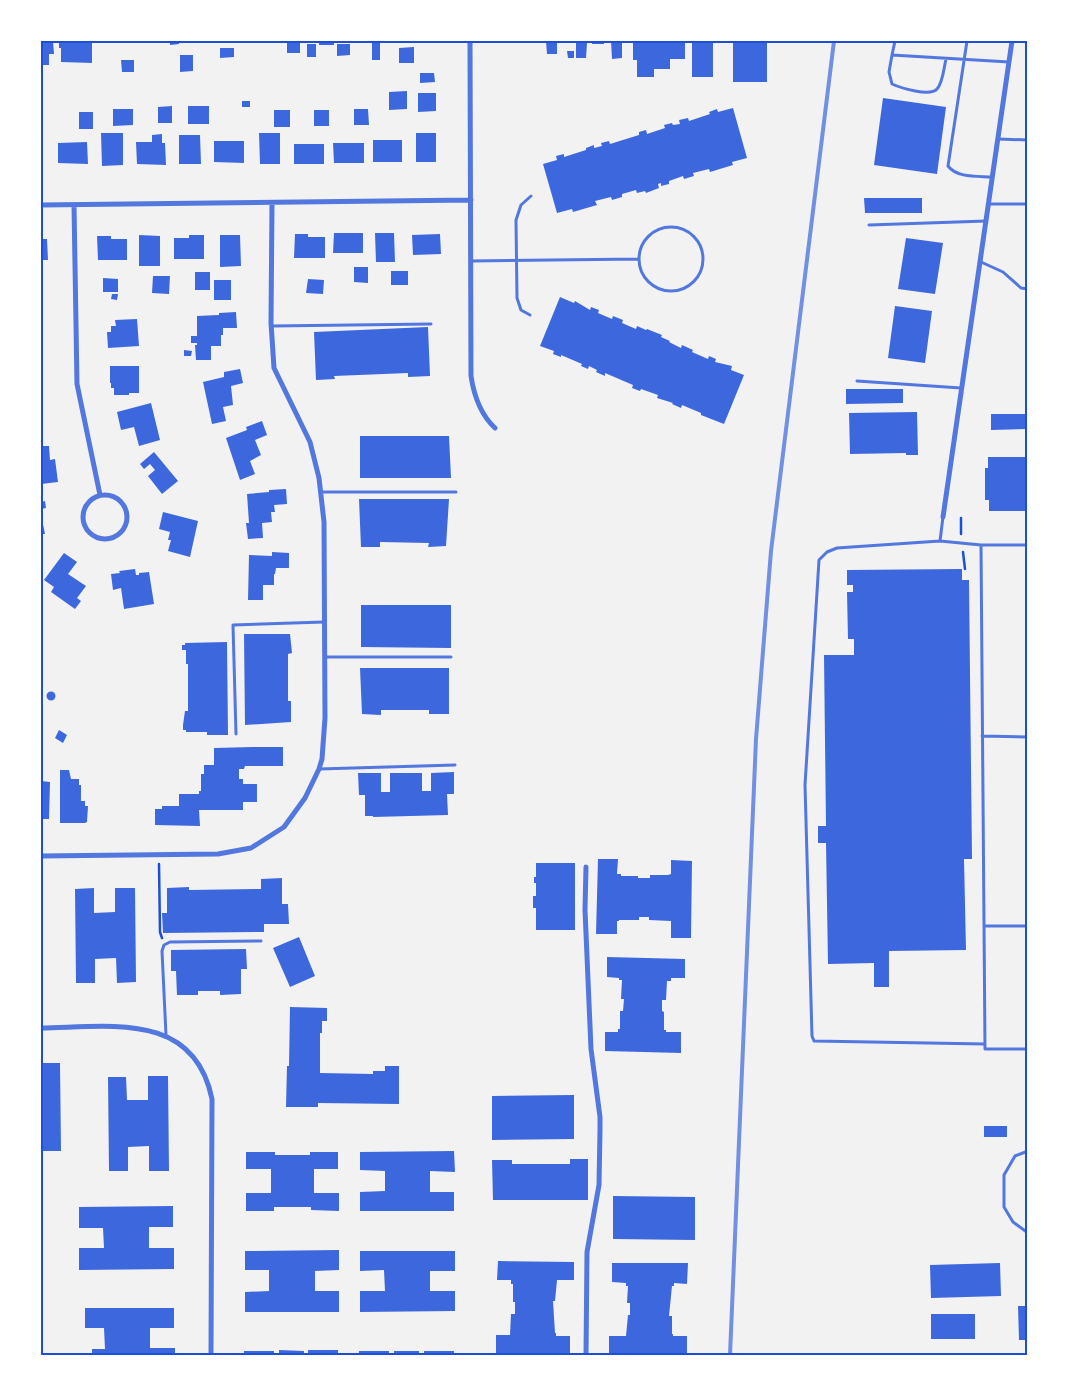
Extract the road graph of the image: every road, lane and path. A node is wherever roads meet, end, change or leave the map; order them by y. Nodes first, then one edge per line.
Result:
1 (470, 41) edge
2 (895, 41) edge
3 (968, 41) edge
4 (1012, 41) edge
5 (892, 55) junction
6 (946, 59) junction
7 (964, 59) junction
8 (1009, 62) junction
9 (998, 139) junction
10 (1028, 140) edge
11 (992, 177) junction
12 (531, 196) dead end
13 (471, 200) junction
14 (272, 203) junction
15 (988, 204) junction
16 (1028, 204) edge
17 (41, 205) edge
18 (74, 205) junction
19 (986, 221) junction
20 (869, 225) dead end
21 (638, 259) junction
22 (517, 260) junction
23 (471, 261) junction
24 (980, 262) junction
25 (1028, 289) edge
26 (530, 316) dead end
27 (431, 324) dead end
28 (271, 326) junction
29 (857, 381) dead end
30 (962, 388) junction
31 (495, 428) dead end
32 (321, 492) junction
33 (456, 492) dead end
34 (100, 495) junction
35 (943, 517) joint
36 (940, 541) junction
37 (981, 545) junction
38 (1028, 545) edge
39 (324, 622) junction
40 (325, 657) junction
41 (450, 657) dead end
42 (236, 734) dead end
43 (982, 736) junction
44 (1028, 737) edge
45 (455, 765) dead end
46 (319, 769) junction
47 (159, 855) junction
48 (41, 856) edge
49 (586, 867) dead end
50 (984, 926) junction
51 (1028, 926) edge
52 (262, 941) dead end
53 (164, 945) junction
54 (41, 1028) edge
55 (166, 1035) junction
56 (985, 1044) junction
57 (1028, 1049) edge
58 (1028, 1151) edge
59 (1028, 1232) edge
60 (211, 1355) edge
61 (586, 1355) edge

1 - 13 street
2 - 5 lane
3 - 7 lane
4 - 8 street
5 - 6 lane
5 - 6 lane
6 - 7 lane
7 - 8 lane
7 - 11 lane
8 - 9 street
9 - 10 lane
9 - 11 street
11 - 15 street
12 - 22 lane
13 - 14 street
13 - 23 street
14 - 18 street
14 - 28 street
15 - 16 lane
15 - 19 street
17 - 18 street
18 - 34 street
19 - 20 lane
19 - 24 street
21 - 21 lane
21 - 22 lane
22 - 23 lane
22 - 26 lane
23 - 31 street
24 - 25 lane
24 - 30 street
27 - 28 lane
28 - 32 street
29 - 30 lane
30 - 35 street
32 - 33 lane
32 - 39 street
34 - 34 street
35 - 36 lane
36 - 37 lane
36 - 56 lane
37 - 38 lane
37 - 43 lane
39 - 40 street
39 - 42 lane
40 - 41 lane
40 - 46 street
43 - 44 lane
43 - 50 lane
45 - 46 lane
46 - 47 street
47 - 48 street
47 - 53 path
49 - 61 street
50 - 51 lane
50 - 56 lane
52 - 53 lane
53 - 55 lane
54 - 55 street
55 - 60 street
56 - 57 lane
58 - 59 lane

